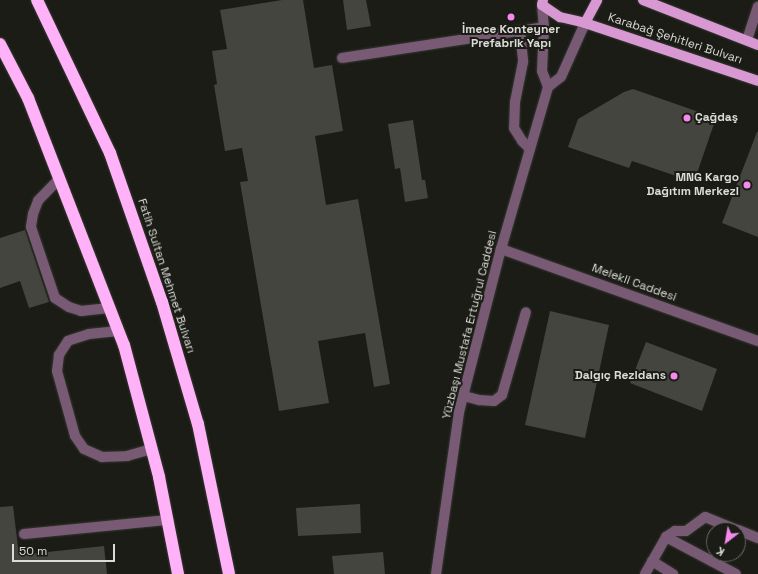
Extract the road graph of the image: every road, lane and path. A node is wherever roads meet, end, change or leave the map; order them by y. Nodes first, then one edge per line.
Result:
1 (597, 0) edge
2 (643, 0) edge
3 (38, 1) edge
4 (540, 2) edge
5 (758, 7) edge
6 (585, 23) junction
7 (544, 27) junction
8 (520, 31) junction
9 (747, 40) junction
10 (0, 44) edge
11 (758, 45) edge
12 (342, 58) dead end
13 (758, 80) edge
14 (548, 87) junction
15 (530, 149) junction
16 (59, 179) junction
17 (501, 249) junction
18 (109, 308) junction
19 (526, 312) dead end
20 (118, 331) junction
21 (758, 341) edge
22 (464, 396) junction
23 (152, 449) junction
24 (168, 520) junction
25 (718, 522) edge
26 (746, 533) edge
27 (24, 534) dead end
28 (666, 537) junction
29 (758, 538) edge
30 (652, 561) junction
31 (439, 573) edge
32 (178, 574) edge
33 (230, 574) edge
34 (645, 574) edge
35 (673, 574) edge
36 (736, 574) edge

1 - 6 main road, Karabağ Şehitleri Bulvarı
2 - 9 main road, Karabağ Şehitleri Bulvarı
3 - 33 highway, Fatih Sultan Mehmet Bulvarı
4 - 6 main road, Karabağ Şehitleri Bulvarı
4 - 7 street
5 - 9 street
6 - 13 main road, Karabağ Şehitleri Bulvarı
6 - 14 street
7 - 8 street
7 - 14 street
8 - 12 street
8 - 15 street
9 - 11 main road, Karabağ Şehitleri Bulvarı
10 - 16 highway
14 - 15 street, Yüzbaşı Mustafa Ertuğrul Caddesi
15 - 17 street, Yüzbaşı Mustafa Ertuğrul Caddesi
16 - 18 highway
16 - 18 street
17 - 21 street, Melekli Caddesi
17 - 22 street, Yüzbaşı Mustafa Ertuğrul Caddesi
18 - 20 highway
19 - 22 street
20 - 23 highway
20 - 23 street
22 - 31 street, Yüzbaşı Mustafa Ertuğrul Caddesi
23 - 24 highway
24 - 27 street
24 - 32 highway
25 - 28 street
26 - 29 street
28 - 30 street
28 - 36 street
30 - 34 street
30 - 35 street

